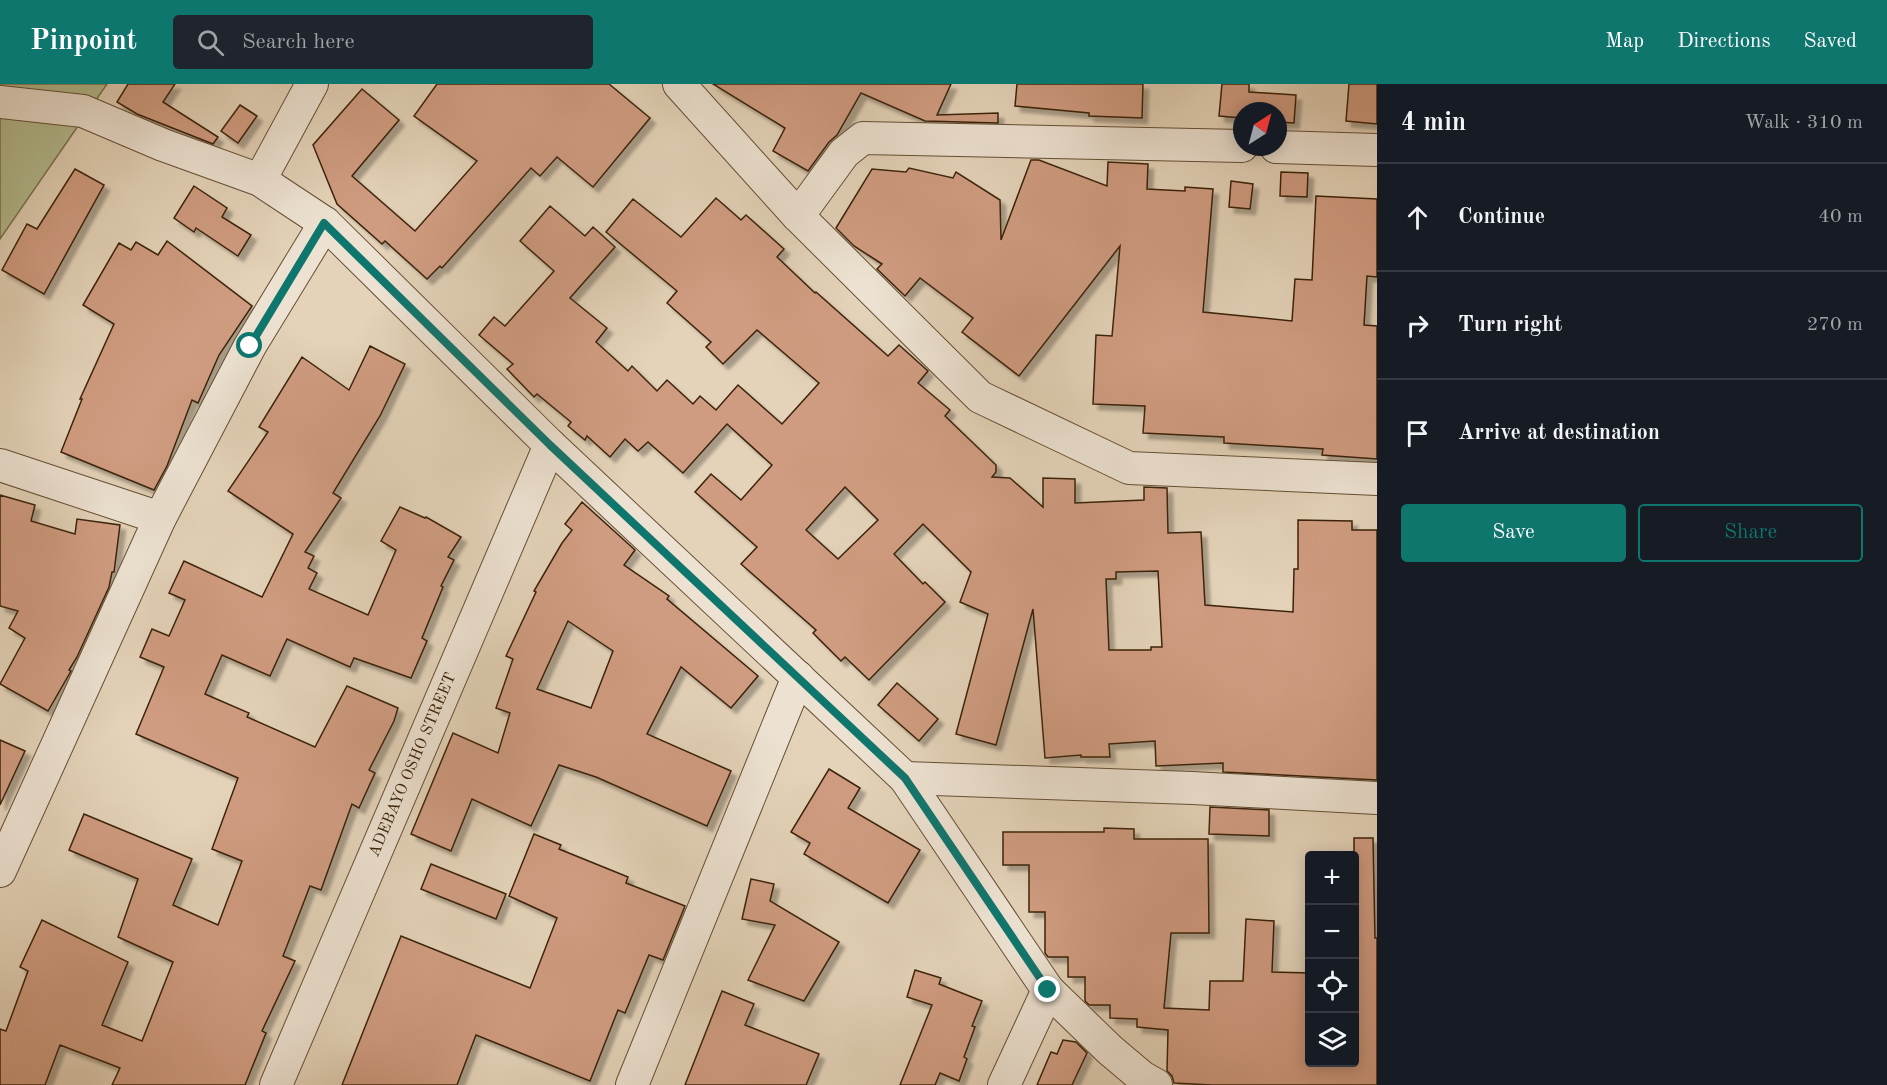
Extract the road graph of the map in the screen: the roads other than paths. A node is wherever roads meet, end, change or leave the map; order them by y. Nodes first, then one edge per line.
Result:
1 (312, 84) edge
2 (679, 84) edge
3 (0, 102) edge
4 (1233, 146) edge
5 (1287, 147) edge
6 (1377, 150) edge
7 (260, 180) junction
8 (798, 216) junction
9 (324, 223) junction
10 (550, 445) junction
11 (0, 465) edge
12 (1377, 479) edge
13 (160, 518) junction
14 (798, 677) junction
15 (905, 778) junction
16 (1377, 798) edge
17 (0, 871) edge
18 (1048, 990) junction
19 (276, 1085) edge
20 (632, 1085) edge
21 (1004, 1085) edge
22 (1156, 1085) edge

1 - 7 street
2 - 8 street
3 - 7 street
4 - 8 street
5 - 6 street
7 - 9 street
8 - 12 street
9 - 10 street
9 - 13 street
10 - 14 street
10 - 19 street, ADEBAYO OSHO STREET
11 - 13 street
13 - 17 street
14 - 15 street
14 - 20 street
15 - 16 street
15 - 18 street
18 - 21 street
18 - 22 street

